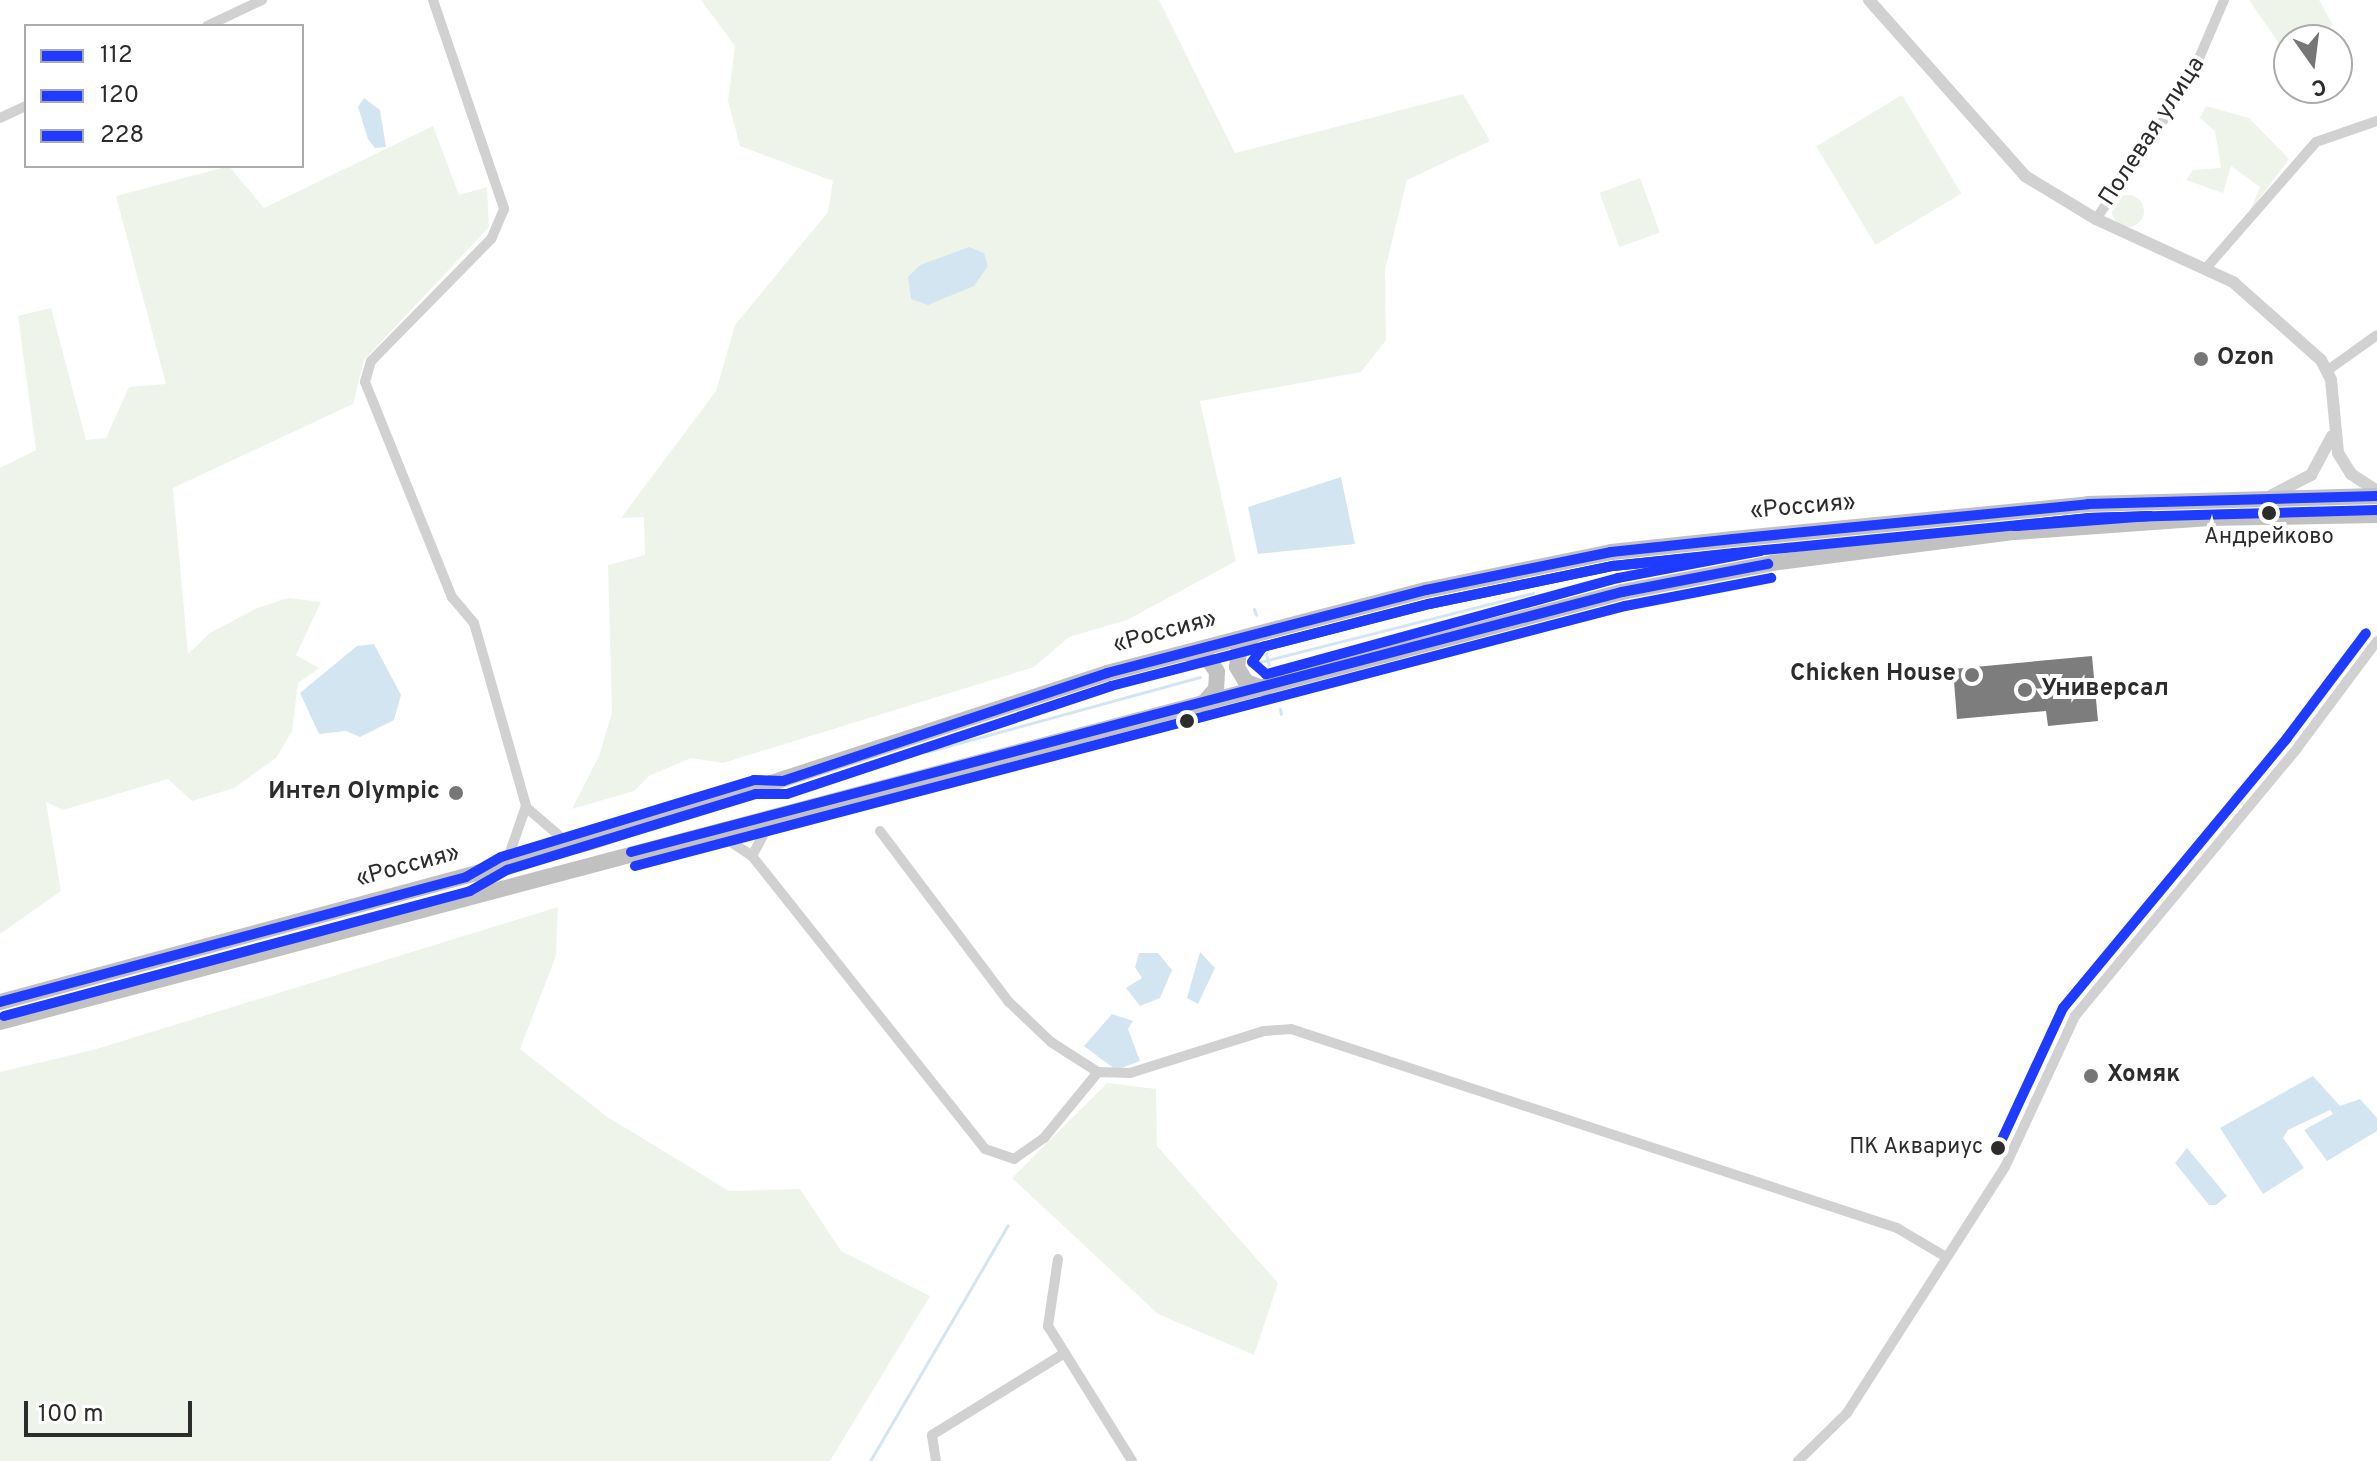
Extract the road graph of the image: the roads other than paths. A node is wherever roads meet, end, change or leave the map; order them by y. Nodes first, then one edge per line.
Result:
1 (262, 0) edge
2 (433, 0) edge
3 (1869, 0) edge
4 (2224, 0) edge
5 (211, 24) edge
6 (24, 107) edge
7 (0, 118) edge
8 (2377, 121) edge
9 (2096, 219) junction
10 (2207, 267) junction
11 (2377, 335) edge
12 (2328, 370) junction
13 (2333, 433) junction
14 (2377, 494) edge
15 (2264, 495) junction
16 (2377, 515) edge
17 (2377, 523) edge
18 (1985, 535) junction
19 (1258, 634) junction
20 (2377, 641) edge
21 (1182, 653) junction
22 (1265, 689) junction
23 (1202, 705) junction
24 (783, 781) junction
25 (526, 806) junction
26 (783, 811) junction
27 (708, 831) junction
28 (880, 831) dead end
29 (563, 839) junction
30 (509, 855) junction
31 (752, 856) junction
32 (466, 877) junction
33 (0, 1002) edge
34 (0, 1022) edge
35 (1098, 1072) junction
36 (1946, 1257) junction
37 (1058, 1259) dead end
38 (1065, 1353) junction
39 (934, 1457) edge
40 (1132, 1461) edge
41 (1798, 1461) edge

1 - 5 street
2 - 25 street
3 - 9 street
4 - 9 street, Полевая улица
6 - 7 street
8 - 10 street
9 - 10 street
10 - 12 street
11 - 12 street
12 - 13 street
13 - 14 street
13 - 15 street
14 - 15 highway, «Россия»
15 - 19 highway, «Россия»
16 - 18 highway, «Россия»
17 - 18 highway
18 - 22 highway, «Россия»
19 - 21 highway, «Россия»
19 - 22 highway
20 - 36 street
21 - 23 highway
21 - 24 highway, «Россия»
22 - 23 highway, «Россия»
23 - 26 highway, «Россия»
24 - 29 highway
24 - 32 highway, «Россия»
25 - 29 street
25 - 30 street
26 - 27 highway, «Россия»
26 - 31 street
27 - 31 street
27 - 34 highway, «Россия»
28 - 35 street
29 - 30 highway
30 - 32 highway
31 - 35 street
32 - 33 highway, «Россия»
35 - 36 street
36 - 41 street
37 - 38 street
38 - 39 street
38 - 40 street

